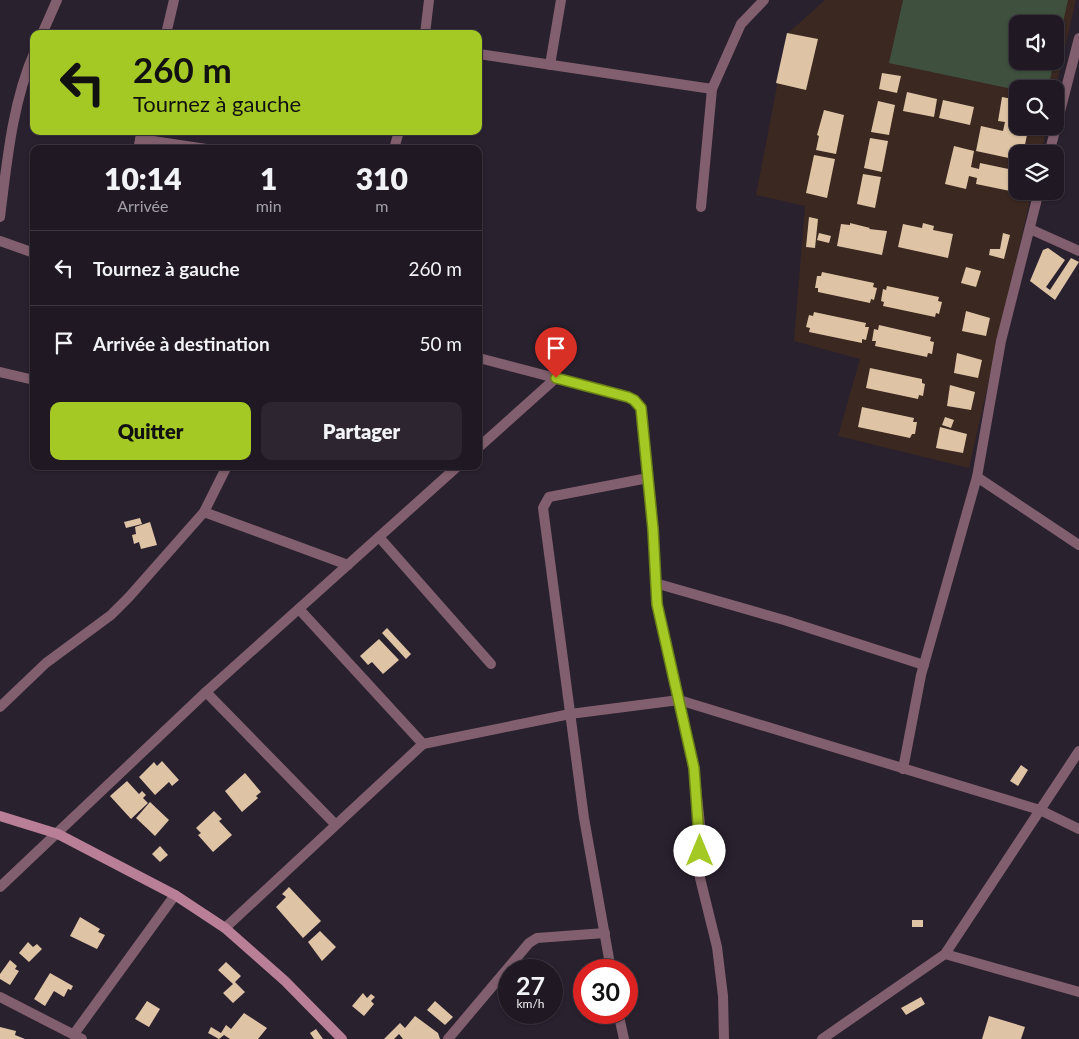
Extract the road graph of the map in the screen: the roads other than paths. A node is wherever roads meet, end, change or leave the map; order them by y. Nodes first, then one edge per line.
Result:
1 (57, 0) edge
2 (174, 0) edge
3 (429, 0) edge
4 (561, 0) edge
5 (764, 0) edge
6 (44, 30) edge
7 (167, 30) edge
8 (425, 30) edge
9 (1079, 38) edge
10 (482, 54) edge
11 (30, 65) edge
12 (550, 65) junction
13 (712, 90) junction
14 (140, 140) edge
15 (177, 145) edge
16 (1051, 145) edge
17 (1037, 200) edge
18 (701, 206) dead end
19 (0, 217) edge
20 (1030, 229) junction
21 (0, 241) edge
22 (1079, 251) edge
23 (30, 252) edge
24 (482, 359) edge
25 (0, 372) edge
26 (556, 378) junction
27 (30, 379) edge
28 (482, 444) edge
29 (225, 470) edge
30 (454, 470) edge
31 (977, 477) junction
32 (648, 478) junction
33 (204, 512) junction
34 (379, 537) junction
35 (1079, 545) edge
36 (348, 565) junction
37 (655, 582) junction
38 (299, 609) junction
39 (491, 664) dead end
40 (924, 665) junction
41 (206, 692) junction
42 (679, 700) junction
43 (0, 707) edge
44 (570, 714) junction
45 (424, 744) junction
46 (1079, 751) edge
47 (903, 769) junction
48 (1040, 810) junction
49 (0, 816) edge
50 (335, 824) junction
51 (1079, 830) edge
52 (58, 834) junction
53 (0, 887) edge
54 (175, 895) junction
55 (225, 928) junction
56 (605, 933) junction
57 (945, 954) junction
58 (609, 959) edge
59 (1079, 992) edge
60 (0, 997) edge
61 (621, 1024) edge
62 (78, 1037) edge
63 (825, 1038) edge
64 (342, 1039) edge
65 (448, 1039) edge
66 (624, 1039) edge
67 (724, 1039) edge

1 - 6 street
2 - 7 street
3 - 8 street
4 - 12 street
5 - 13 street
9 - 16 street
10 - 12 street
11 - 19 street
12 - 13 street
13 - 18 street
14 - 15 street
17 - 20 street
20 - 22 street
20 - 31 street
21 - 23 street
24 - 26 street
25 - 27 street
26 - 28 street
26 - 32 street
29 - 33 street
30 - 34 street
31 - 35 street
31 - 40 street
32 - 37 street
32 - 44 street
33 - 36 street
33 - 43 street
34 - 36 street
34 - 39 street
36 - 38 street
37 - 40 street
37 - 42 street
38 - 41 street
38 - 45 street
40 - 47 street
41 - 50 street
41 - 52 street
42 - 44 street
42 - 47 street
42 - 67 street
44 - 45 street
44 - 56 street
45 - 50 street
46 - 48 street
47 - 48 street
48 - 51 street
48 - 57 street
49 - 52 main road
50 - 55 street
52 - 53 street
52 - 54 main road
54 - 55 main road
54 - 62 street
55 - 64 main road
56 - 58 street
56 - 65 street
57 - 59 street
57 - 63 street
60 - 62 street
61 - 66 street

